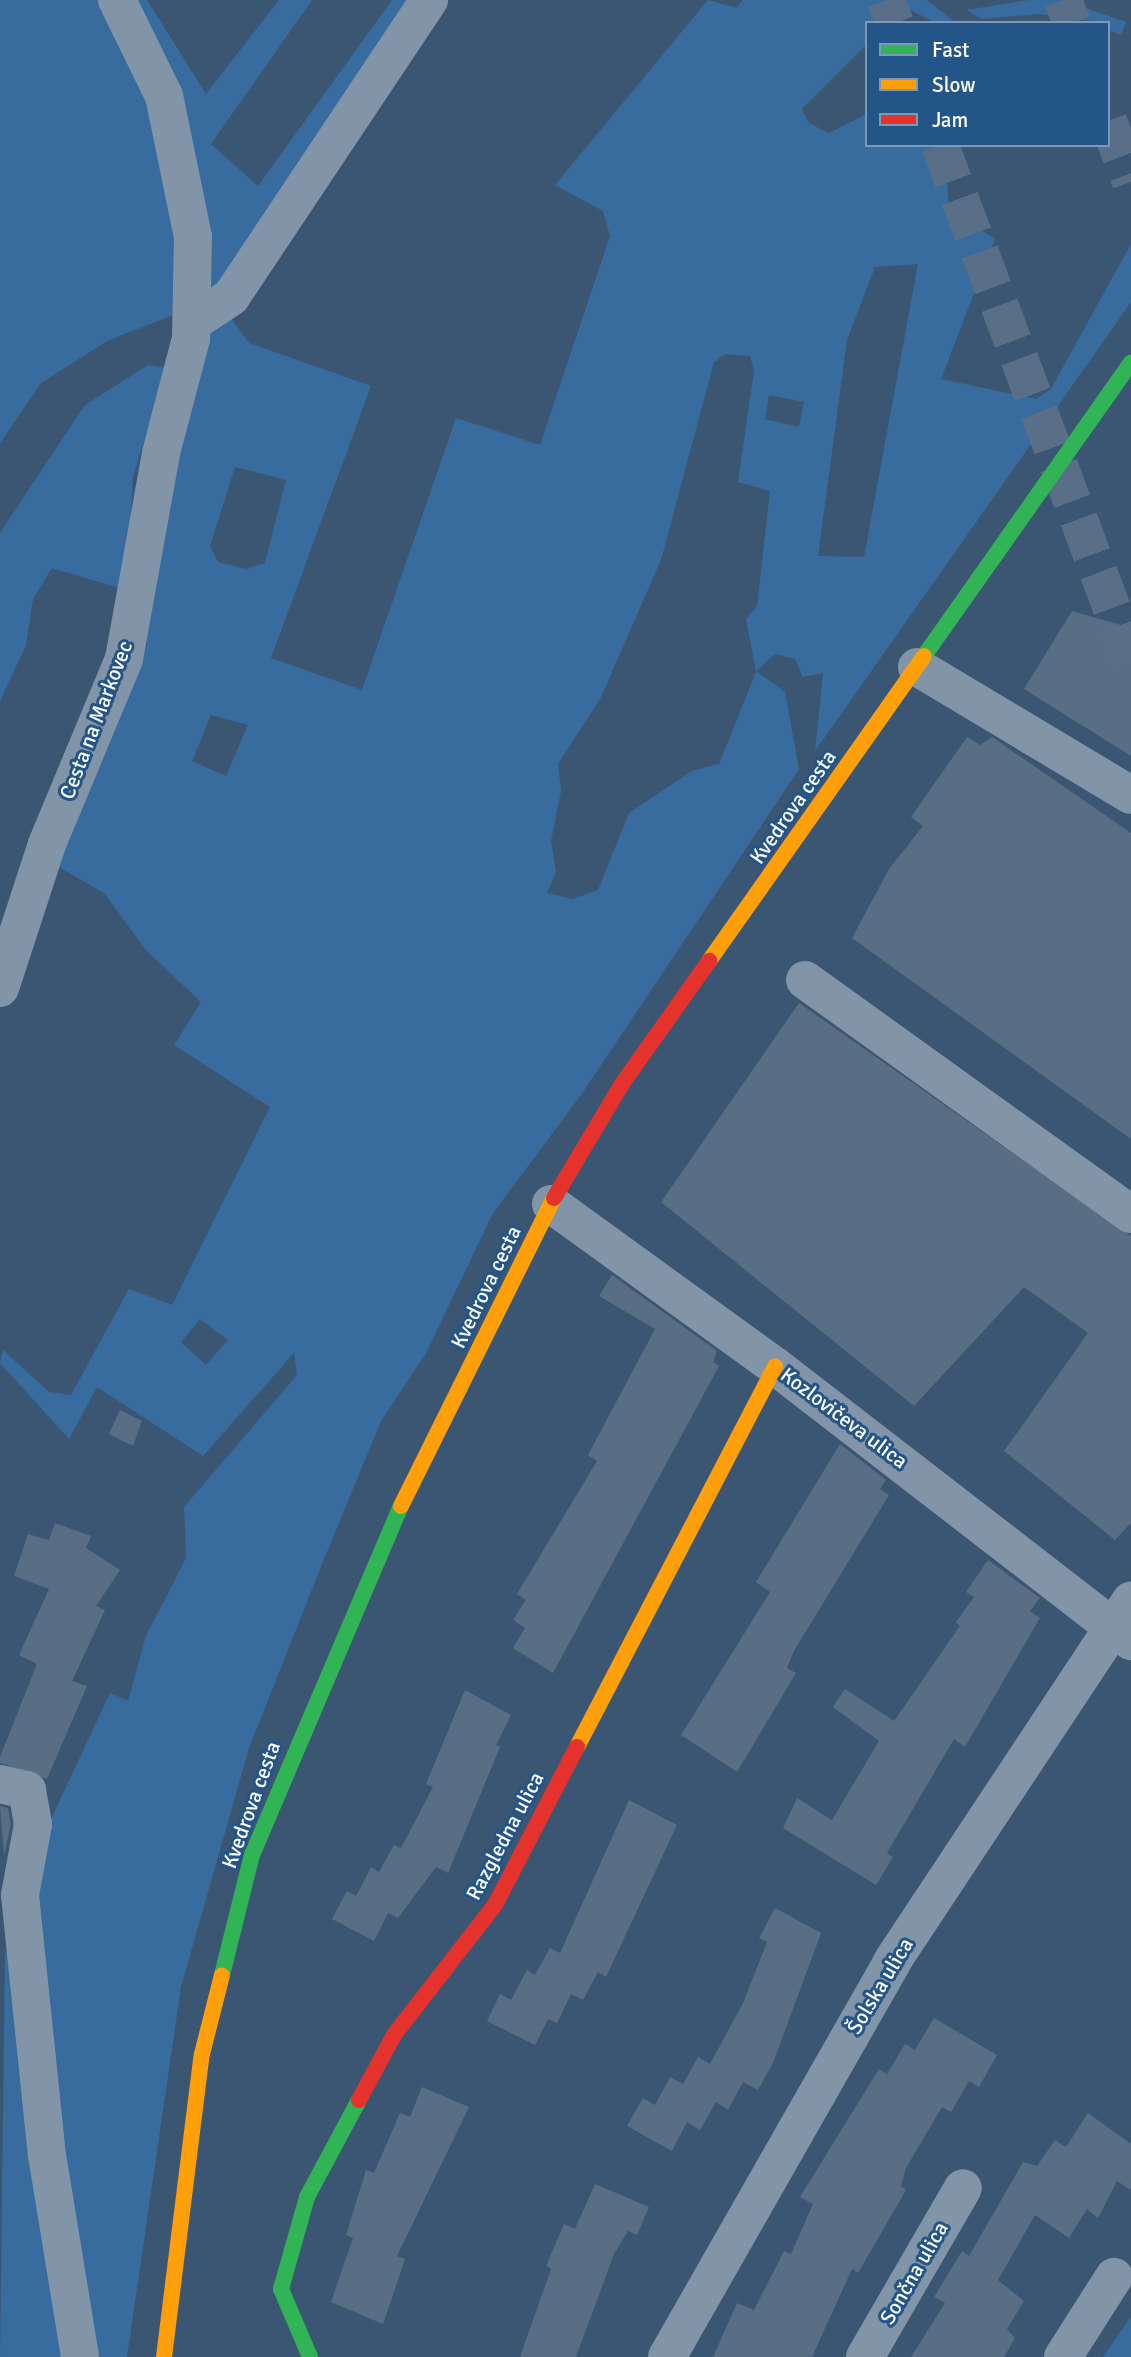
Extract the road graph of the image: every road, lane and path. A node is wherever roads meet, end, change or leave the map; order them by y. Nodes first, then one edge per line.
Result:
1 (117, 0) edge
2 (429, 0) edge
3 (192, 323) junction
4 (1131, 363) edge
5 (917, 667) junction
6 (1131, 795) edge
7 (805, 980) dead end
8 (0, 988) edge
9 (551, 1204) junction
10 (1131, 1214) edge
11 (775, 1366) junction
12 (1126, 1624) edge
13 (0, 1784) edge
14 (963, 2188) dead end
15 (1114, 2277) dead end
16 (80, 2357) edge
17 (164, 2357) edge
18 (310, 2357) edge
19 (667, 2357) edge
20 (865, 2357) edge
21 (1063, 2357) edge

1 - 3 street, Cesta na Markovec
2 - 3 street
3 - 8 street, Cesta na Markovec
4 - 5 street, Kvedrova cesta
5 - 6 street
5 - 9 street, Kvedrova cesta
7 - 10 street
9 - 11 street, Kozlovičeva ulica
9 - 17 street, Kvedrova cesta
11 - 12 street, Kozlovičeva ulica
11 - 18 street, Razgledna ulica
12 - 19 street, Šolska ulica
13 - 16 street
14 - 20 street, Sončna ulica
15 - 21 street

